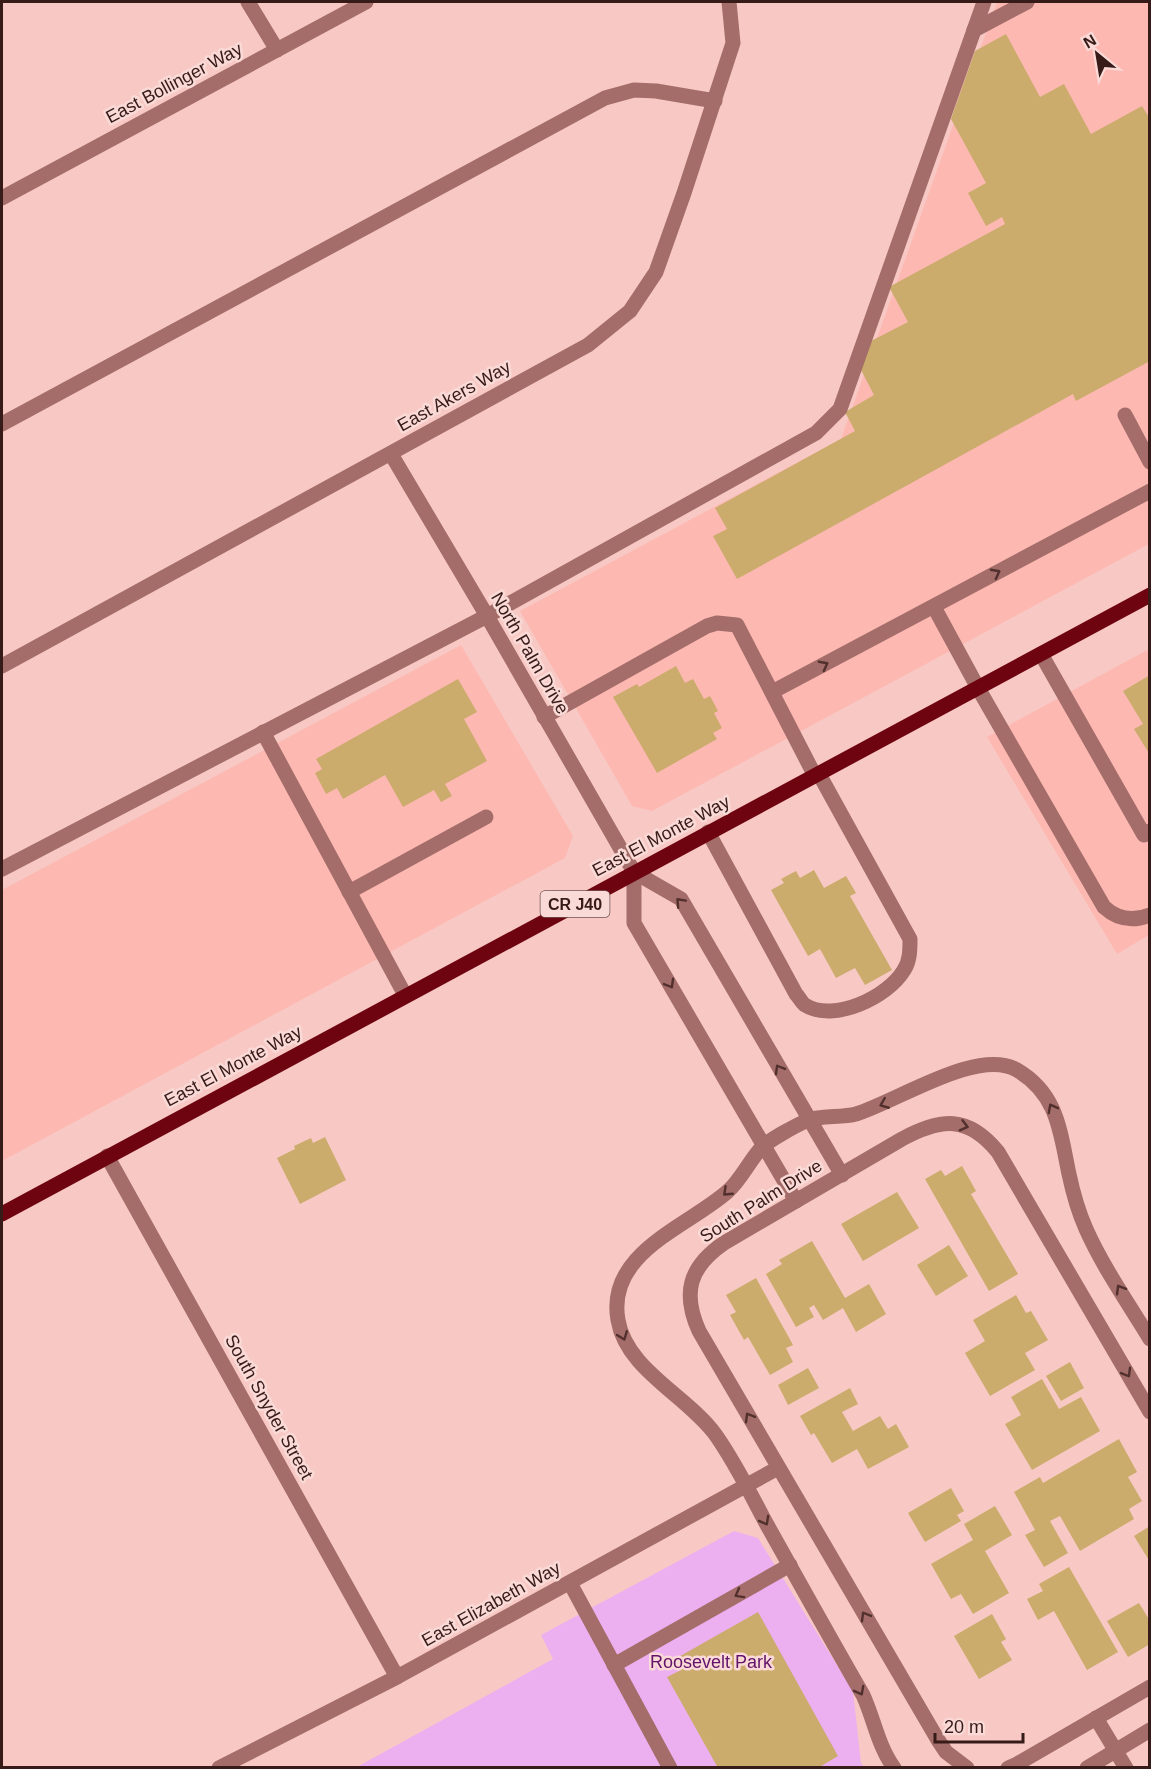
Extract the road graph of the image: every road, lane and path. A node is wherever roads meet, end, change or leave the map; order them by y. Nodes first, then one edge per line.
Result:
1 (248, 2) edge
2 (366, 2) edge
3 (729, 2) edge
4 (984, 2) edge
5 (1027, 2) edge
6 (974, 30) junction
7 (277, 50) junction
8 (714, 101) junction
9 (2, 198) edge
10 (1125, 415) dead end
11 (2, 424) edge
12 (391, 454) junction
13 (1149, 462) edge
14 (1149, 491) edge
15 (1149, 595) edge
16 (934, 607) junction
17 (487, 616) junction
18 (1041, 654) junction
19 (2, 666) edge
20 (978, 688) junction
21 (772, 692) junction
22 (544, 717) junction
23 (263, 732) junction
24 (817, 775) junction
25 (486, 817) dead end
26 (1149, 831) edge
27 (708, 832) junction
28 (2, 869) edge
29 (634, 872) junction
30 (349, 892) junction
31 (1149, 915) edge
32 (405, 995) junction
33 (808, 1119) junction
34 (763, 1146) junction
35 (107, 1156) junction
36 (842, 1175) junction
37 (796, 1202) junction
38 (2, 1214) edge
39 (1149, 1339) edge
40 (1149, 1412) edge
41 (778, 1468) junction
42 (745, 1486) junction
43 (790, 1565) junction
44 (570, 1583) junction
45 (614, 1665) junction
46 (397, 1677) junction
47 (1147, 1693) edge
48 (1096, 1718) junction
49 (1149, 1730) edge
50 (1116, 1751) junction
51 (219, 1767) edge
52 (670, 1767) edge
53 (894, 1767) edge
54 (967, 1767) edge
55 (1008, 1767) edge
56 (1087, 1767) edge
57 (1126, 1767) edge

1 - 7 street
2 - 7 street, East Bollinger Way
3 - 8 street, East Akers Way
4 - 6 street
5 - 6 street
6 - 17 street
7 - 9 street, East Bollinger Way
8 - 11 street
8 - 12 street, East Akers Way
10 - 13 street
12 - 17 street, North Palm Drive
12 - 19 street, East Akers Way
16 -> 14 street
15 - 18 main road, East El Monte Way / CR J40
16 - 20 street
21 -> 16 street
17 - 22 street, North Palm Drive
17 - 23 street
18 - 20 main road, East El Monte Way / CR J40
18 - 26 street
20 - 24 main road, East El Monte Way / CR J40
20 - 31 street
21 - 22 street
21 - 24 street
22 - 29 street, North Palm Drive
23 - 28 street
23 - 30 street
24 - 27 main road, East El Monte Way / CR J40
24 - 27 street
25 - 30 street
27 - 29 main road, East El Monte Way / CR J40
29 - 32 main road, East El Monte Way / CR J40
33 -> 29 street
29 -> 34 street
30 - 32 street
32 - 35 main road, East El Monte Way / CR J40
33 - 34 street, South Palm Drive
33 - 36 street
39 -> 33 street, South Palm Drive
34 - 37 street
34 -> 42 street, South Palm Drive
35 - 38 main road, East El Monte Way / CR J40
35 - 46 street, South Snyder Street
36 - 37 street, South Palm Drive
36 -> 40 street, South Palm Drive
41 -> 37 street, South Palm Drive
41 - 42 street, East Elizabeth Way
54 -> 41 street, South Palm Drive
42 -> 43 street, South Palm Drive
42 - 44 street, East Elizabeth Way
43 -> 45 street
43 -> 53 street, South Palm Drive
44 - 45 street
44 - 46 street, East Elizabeth Way
45 - 52 street
46 - 51 street, East Elizabeth Way
47 - 48 street
48 - 50 street
48 - 55 street
49 - 50 street
50 - 56 street
50 - 57 street

